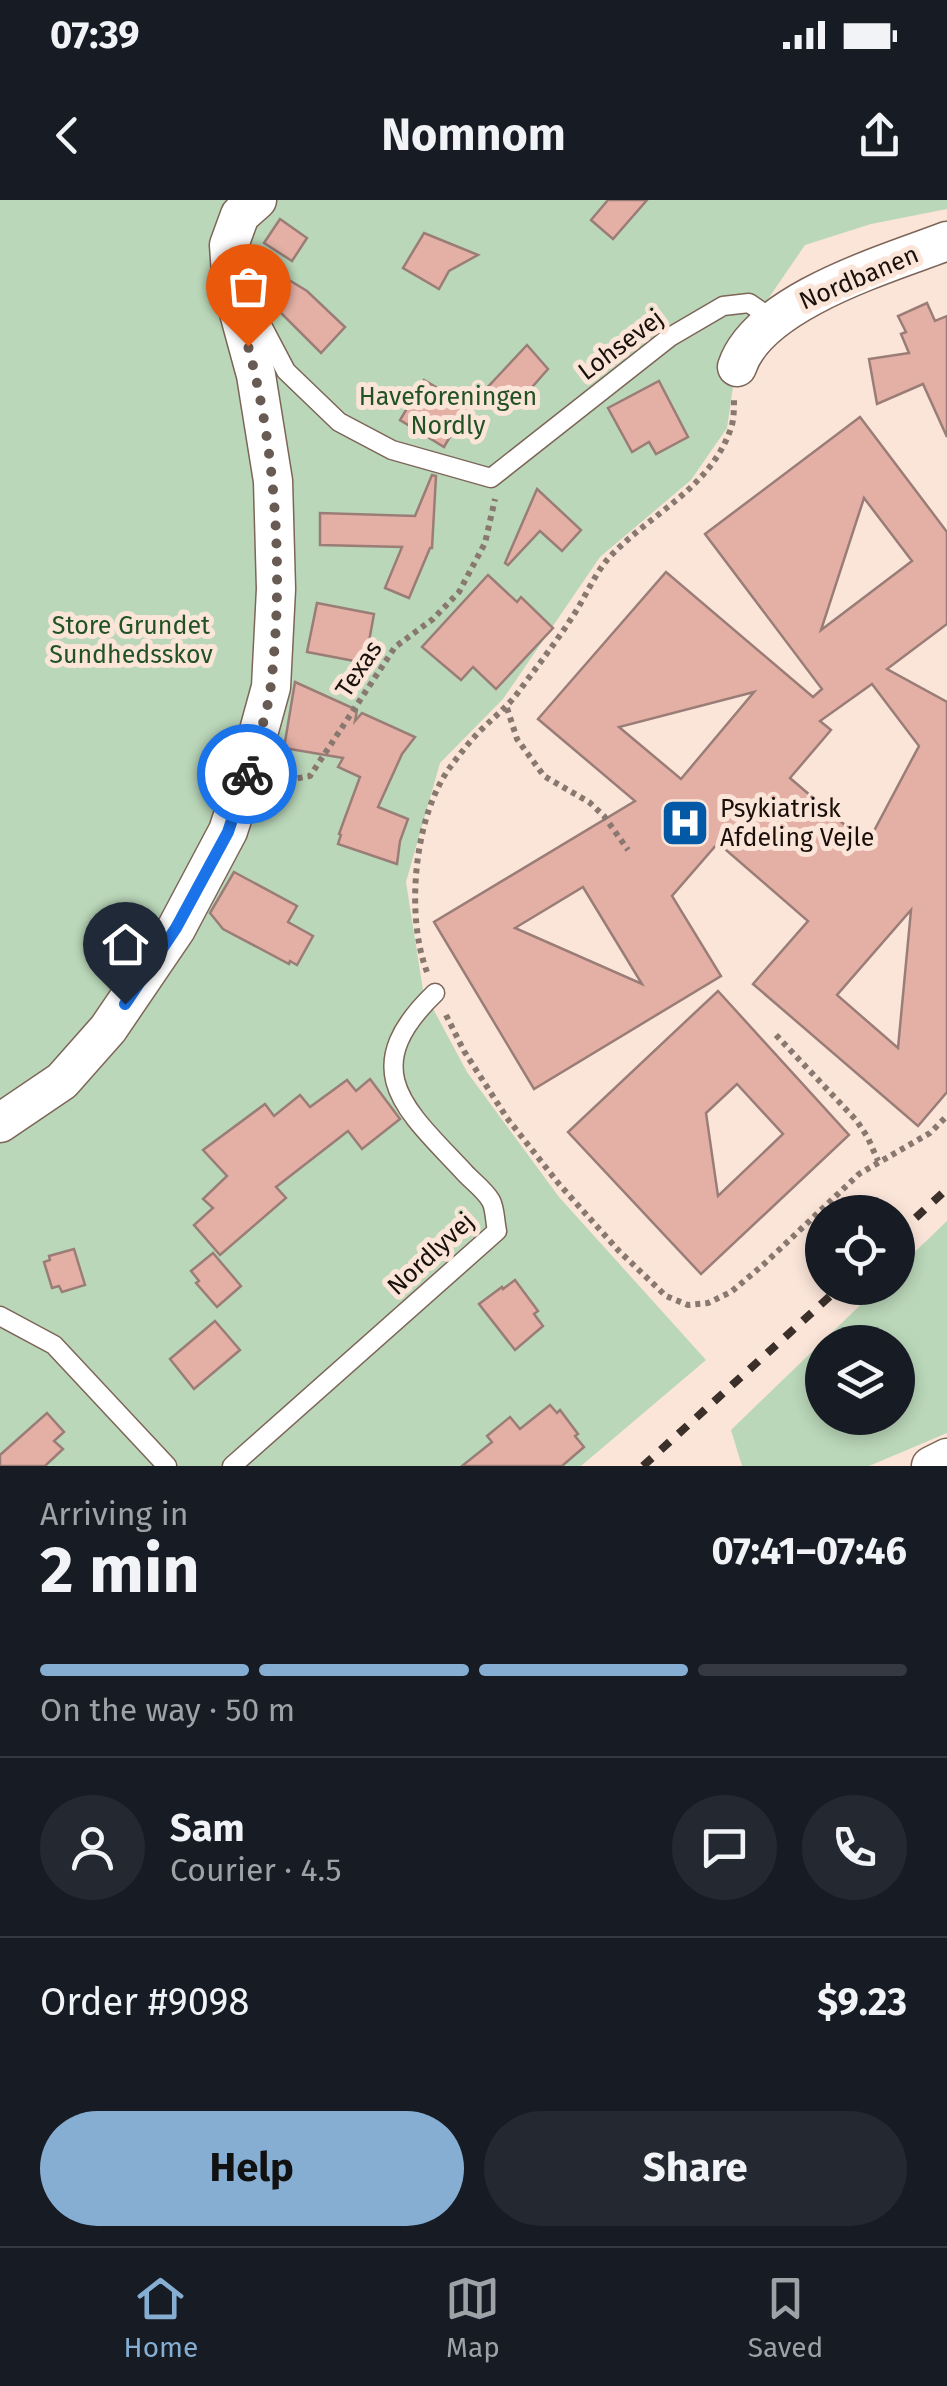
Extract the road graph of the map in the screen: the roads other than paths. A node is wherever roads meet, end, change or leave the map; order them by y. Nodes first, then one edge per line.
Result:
1 (258, 200) edge
2 (947, 241) edge
3 (232, 287) junction
4 (774, 320) junction
5 (737, 367) road end
6 (435, 993) road end
7 (0, 1123) edge
8 (0, 1316) edge
9 (947, 1458) edge
10 (167, 1466) edge
11 (232, 1466) edge
12 (931, 1466) edge

1 - 3 street
2 - 4 street, Nordbanen
3 - 4 lane, Lohsevej
3 - 7 street
4 - 5 street, Nordbanen
6 - 11 lane, Nordlyvej
8 - 10 lane
9 - 12 street

